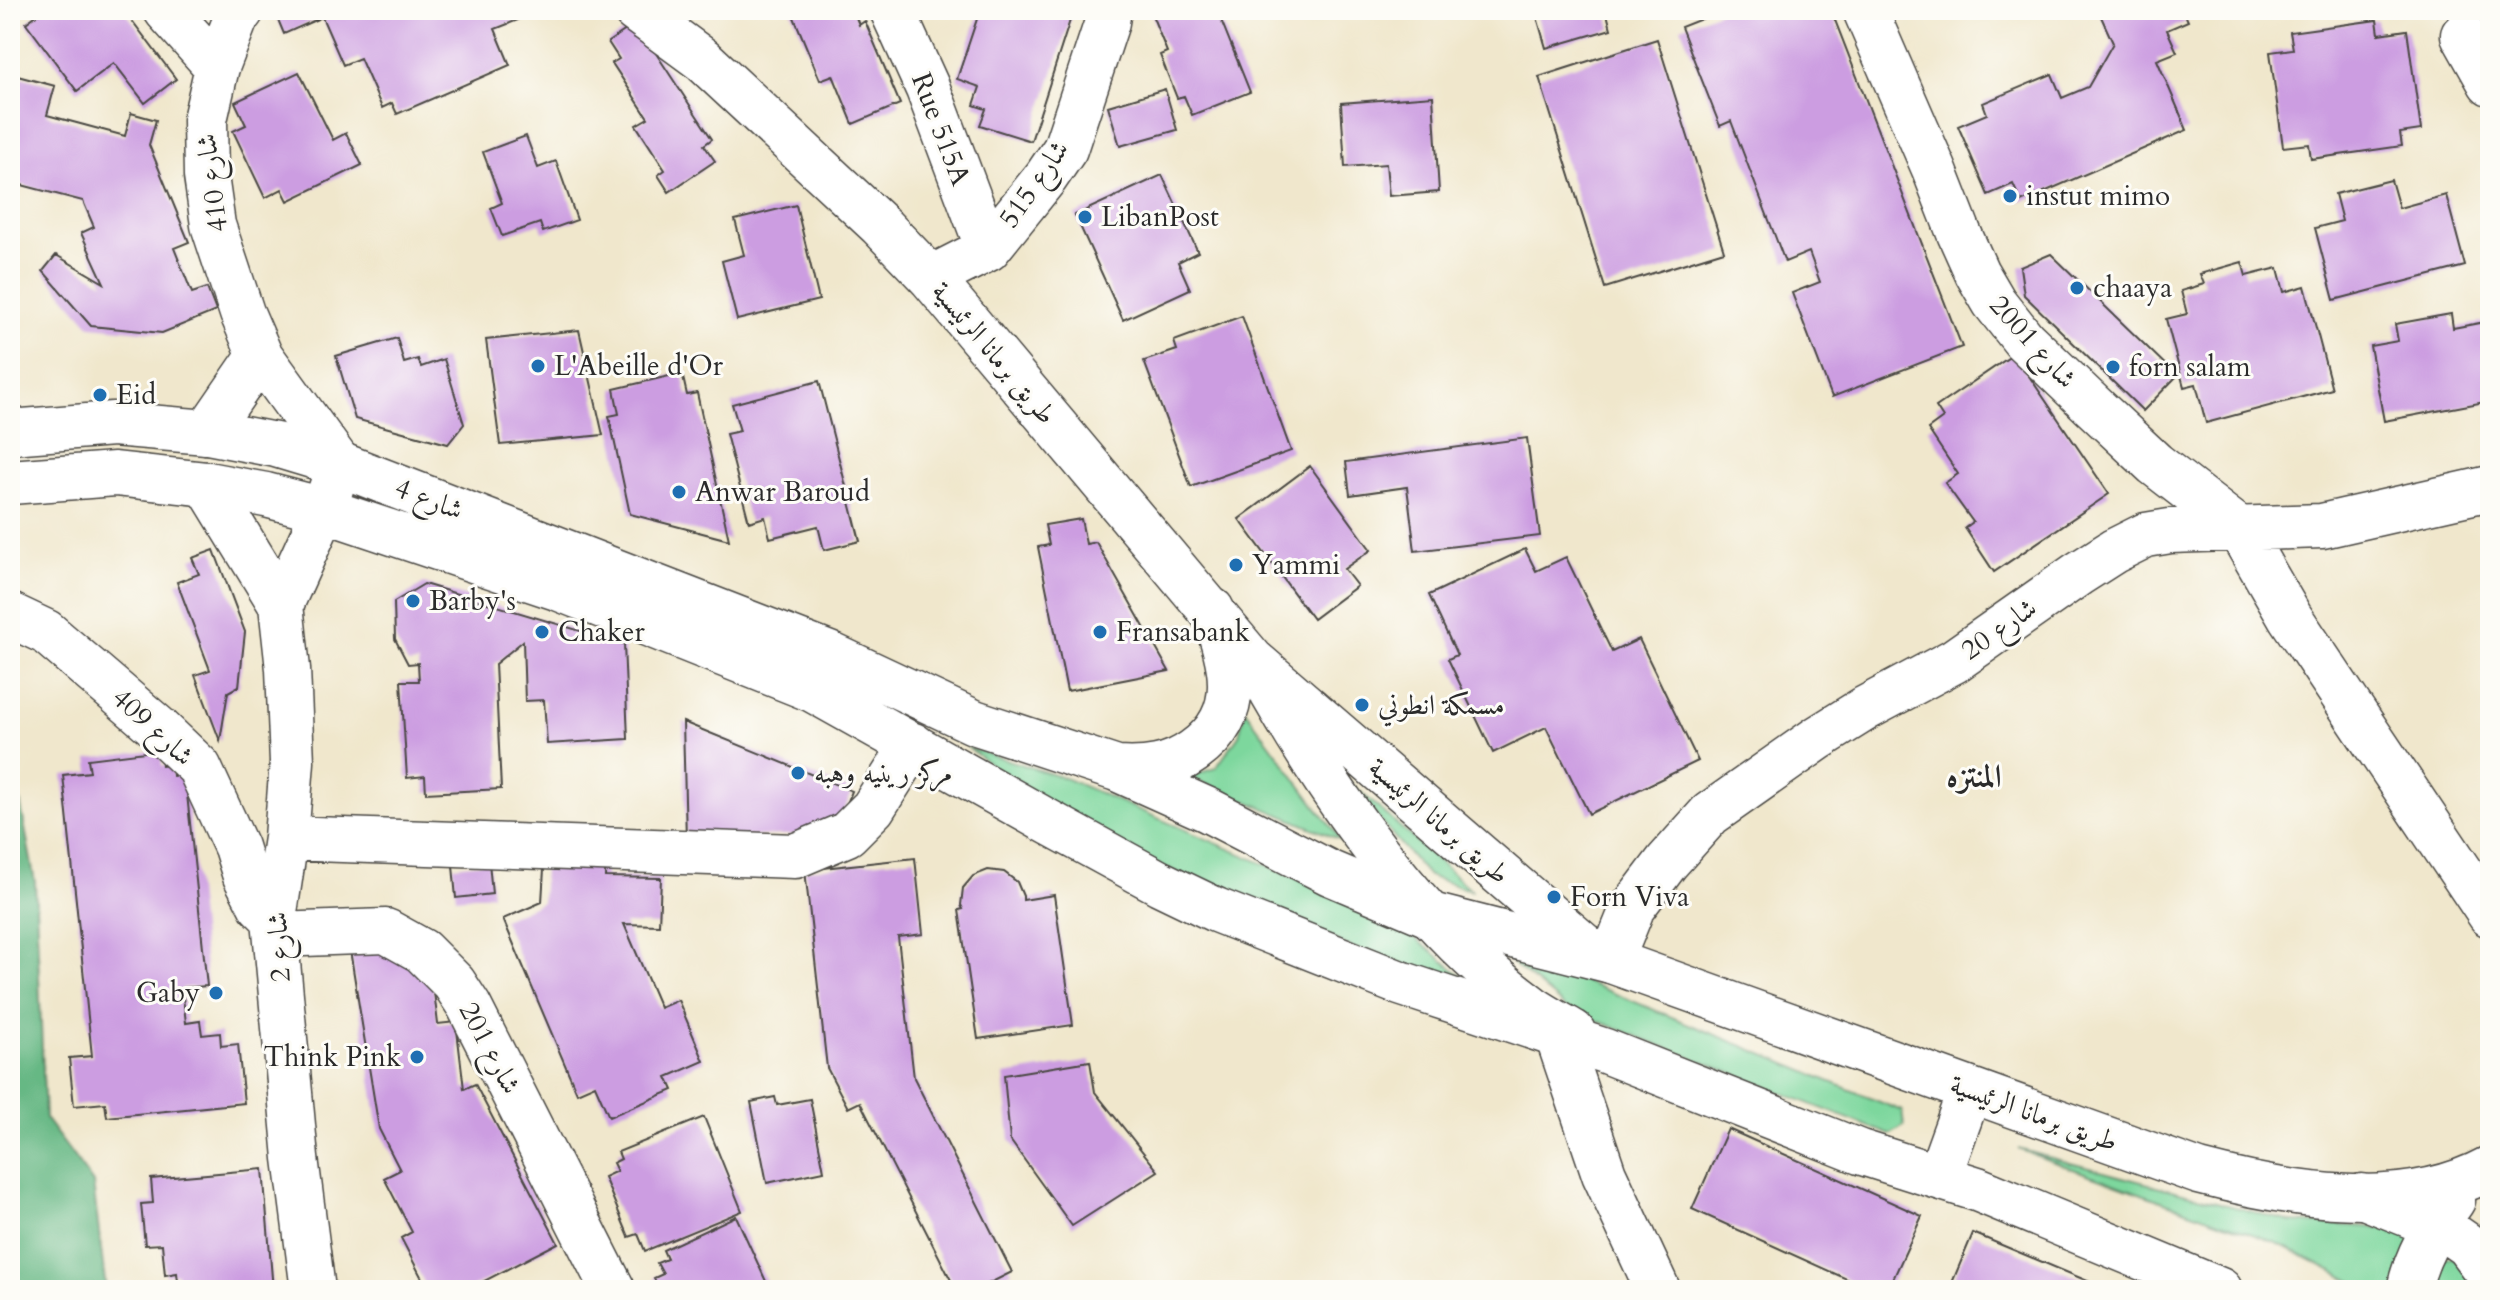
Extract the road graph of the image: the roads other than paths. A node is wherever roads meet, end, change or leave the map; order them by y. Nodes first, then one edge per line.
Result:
1 (166, 10) edge
2 (242, 10) edge
3 (635, 10) edge
4 (892, 10) edge
5 (1109, 10) edge
6 (1865, 10) edge
7 (2463, 35) dead end
8 (217, 67) junction
9 (2490, 83) edge
10 (988, 249) junction
11 (931, 278) junction
12 (260, 355) junction
13 (10, 432) edge
14 (207, 432) junction
15 (339, 464) junction
16 (10, 482) edge
17 (207, 484) junction
18 (2490, 488) edge
19 (324, 510) junction
20 (2239, 529) junction
21 (281, 605) junction
22 (1212, 610) junction
23 (10, 615) edge
24 (1252, 660) junction
25 (821, 672) junction
26 (913, 745) junction
27 (1117, 769) junction
28 (286, 838) junction
29 (1427, 914) junction
30 (2490, 915) edge
31 (275, 927) junction
32 (1604, 959) junction
33 (1557, 1035) junction
34 (1605, 1051) junction
35 (1970, 1090) junction
36 (2478, 1175) edge
37 (1939, 1176) junction
38 (2362, 1196) junction
39 (2436, 1225) junction
40 (2490, 1276) edge
41 (313, 1290) edge
42 (613, 1290) edge
43 (1658, 1290) edge
44 (2220, 1290) edge
45 (2409, 1290) edge

1 - 8 street
2 - 8 street, شارع 410
3 - 11 street, طريق برمانا الرئيسية
4 - 10 street, Rue 515A
5 - 10 street, شارع 515
6 - 20 street, شارع 2001
7 - 9 street
8 - 12 street, شارع 410
10 - 11 street, شارع 515
11 - 22 street, طريق برمانا الرئيسية
12 - 14 street
12 - 15 street, شارع 410
13 - 14 street, شارع 4
14 - 15 street, شارع 4
15 - 19 street
15 - 25 street, شارع 4
16 - 17 street, شارع 4
17 - 19 street, شارع 4
17 - 21 street, شارع 2
18 - 20 street, شارع 20
19 - 21 street
19 - 25 street, شارع 4
20 - 30 street
20 - 32 street, شارع 20
21 - 28 street, شارع 2
22 - 24 street, طريق برمانا الرئيسية
22 - 27 street
23 - 31 street, شارع 409
24 - 29 street
24 - 32 street, طريق برمانا الرئيسية
25 - 26 street
25 - 27 street
26 - 28 street
26 - 33 street
27 - 29 street
28 - 31 street, شارع 2
29 - 32 street
29 - 34 street
31 - 41 street, شارع 2
31 - 42 street, شارع 201
32 - 35 street, طريق برمانا الرئيسية
33 - 34 street
33 - 43 street
34 - 37 street
35 - 37 street
35 - 38 street, طريق برمانا الرئيسية
36 - 38 street, طريق برمانا الرئيسية
36 - 39 street
37 - 44 street
38 - 39 street
39 - 40 street
39 - 45 street

